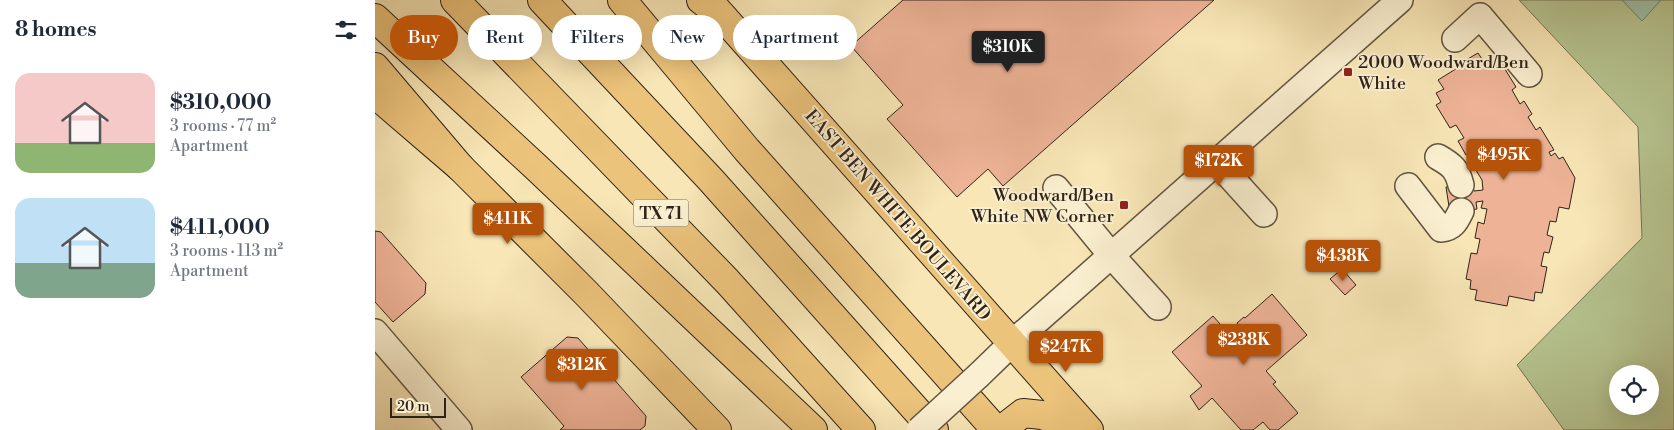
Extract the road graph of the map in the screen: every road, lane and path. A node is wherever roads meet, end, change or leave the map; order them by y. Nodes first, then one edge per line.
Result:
1 (455, 0) edge
2 (542, 0) edge
3 (622, 0) edge
4 (701, 0) edge
5 (1400, 0) edge
6 (715, 8) edge
7 (375, 18) edge
8 (1455, 39) dead end
9 (375, 67) edge
10 (1529, 74) dead end
11 (375, 94) edge
12 (1438, 157) dead end
13 (1217, 162) junction
14 (460, 168) junction
15 (1461, 185) dead end
16 (1408, 186) dead end
17 (1056, 188) dead end
18 (1461, 211) dead end
19 (1264, 214) dead end
20 (1111, 256) junction
21 (1159, 307) dead end
22 (375, 332) edge
23 (1011, 344) junction
24 (1001, 428) edge
25 (459, 430) edge
26 (717, 430) edge
27 (813, 430) edge
28 (861, 430) edge
29 (919, 430) edge
30 (935, 430) edge
31 (1084, 430) edge
32 (1089, 430) edge

1 - 28 main road, TX 71
2 - 30 main road
3 - 24 main road
4 - 6 main road, EAST BEN WHITE BOULEVARD
5 - 13 street
6 - 23 main road, EAST BEN WHITE BOULEVARD
7 - 27 main road
8 - 10 street
9 - 14 main road
11 - 14 main road
12 - 15 street
13 - 19 street
13 - 20 street
14 - 26 main road
16 - 18 street
17 - 20 street
20 - 21 street
20 - 23 street
22 - 25 street
23 - 29 street, bridge
23 - 32 main road, EAST BEN WHITE BOULEVARD
24 - 31 main road

